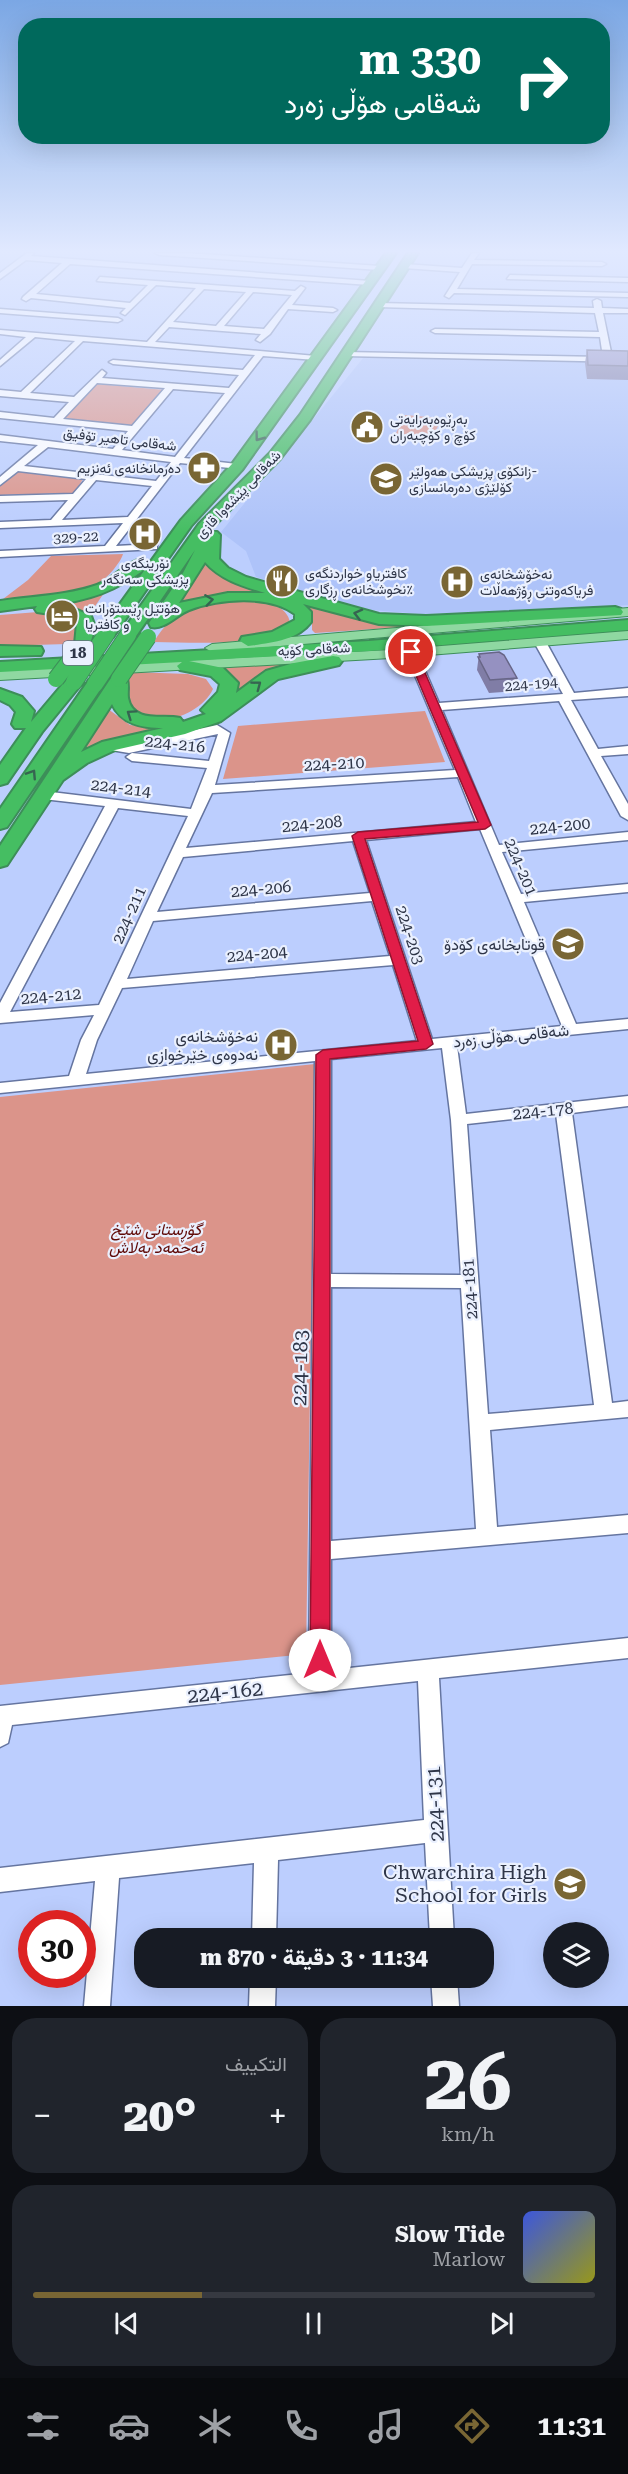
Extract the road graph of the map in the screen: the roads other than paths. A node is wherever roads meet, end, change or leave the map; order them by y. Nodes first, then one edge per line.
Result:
1 (20, 347) edge
2 (73, 347) edge
3 (119, 347) edge
4 (141, 347) edge
5 (180, 347) edge
6 (259, 347) edge
7 (322, 347) edge
8 (350, 347) edge
9 (371, 347) edge
10 (496, 347) edge
11 (531, 347) edge
12 (606, 347) edge
13 (123, 352) junction
14 (256, 353) junction
15 (345, 354) junction
16 (316, 358) junction
17 (532, 358) junction
18 (608, 360) junction
19 (628, 360) edge
20 (0, 364) edge
21 (245, 373) junction
22 (95, 380) junction
23 (171, 386) junction
24 (231, 391) junction
25 (0, 393) edge
26 (23, 395) junction
27 (76, 400) junction
28 (276, 414) junction
29 (0, 415) edge
30 (306, 417) junction
31 (56, 421) junction
32 (134, 429) junction
33 (0, 438) edge
34 (45, 444) junction
35 (115, 452) junction
36 (177, 460) junction
37 (237, 467) junction
38 (15, 468) junction
39 (93, 477) junction
40 (0, 482) edge
41 (158, 484) junction
42 (209, 494) junction
43 (75, 497) junction
44 (232, 498) junction
45 (0, 499) edge
46 (130, 520) junction
47 (54, 523) junction
48 (0, 525) edge
49 (212, 535) junction
50 (153, 547) junction
51 (108, 549) junction
52 (0, 554) edge
53 (141, 564) junction
54 (0, 606) edge
55 (0, 612) edge
56 (627, 617) edge
57 (628, 635) edge
58 (540, 642) junction
59 (83, 644) junction
60 (154, 647) junction
61 (180, 649) junction
62 (0, 651) edge
63 (411, 652) junction
64 (66, 654) junction
65 (391, 654) junction
66 (0, 658) edge
67 (0, 667) edge
68 (0, 675) edge
69 (119, 679) junction
70 (65, 681) junction
71 (628, 692) edge
72 (0, 694) edge
73 (567, 697) junction
74 (436, 707) junction
75 (21, 724) junction
76 (109, 746) junction
77 (628, 750) edge
78 (594, 753) junction
79 (0, 754) edge
80 (132, 757) dead end
81 (215, 765) junction
82 (463, 773) junction
83 (54, 777) junction
84 (0, 779) edge
85 (207, 789) junction
86 (43, 795) junction
87 (113, 804) junction
88 (626, 809) edge
89 (196, 813) junction
90 (0, 823) edge
91 (485, 825) junction
92 (358, 836) junction
93 (628, 836) edge
94 (495, 849) junction
95 (177, 853) junction
96 (0, 861) edge
97 (628, 888) edge
98 (378, 896) junction
99 (517, 899) junction
100 (147, 917) junction
101 (399, 960) junction
102 (117, 984) junction
103 (105, 1009) junction
104 (0, 1018) edge
105 (628, 1024) edge
106 (571, 1030) junction
107 (449, 1042) junction
108 (426, 1044) junction
109 (323, 1055) junction
110 (76, 1080) junction
111 (0, 1088) edge
112 (628, 1101) edge
113 (563, 1108) junction
114 (459, 1120) junction
115 (323, 1280) junction
116 (469, 1282) junction
117 (628, 1409) edge
118 (604, 1411) junction
119 (478, 1423) junction
120 (628, 1524) edge
121 (487, 1537) junction
122 (320, 1551) junction
123 (628, 1648) edge
124 (428, 1670) junction
125 (320, 1681) junction
126 (1, 1723) edge
127 (436, 1830) junction
128 (266, 1850) junction
129 (108, 1868) junction
130 (0, 1880) edge
131 (264, 1928) edge
132 (441, 1928) edge
133 (263, 1988) edge
134 (445, 1988) edge
135 (97, 2006) edge
136 (262, 2006) edge
137 (446, 2006) edge

1 - 20 street
2 - 26 street
3 - 13 street
4 - 13 street
5 - 14 street
6 - 14 street
7 - 16 highway, شەقامی پێشەوا قازی
8 - 15 highway, شەقامی پێشەوا قازی
9 - 15 street
10 - 17 street
11 - 17 street
12 - 18 street
13 - 21 street
13 - 22 street
14 - 16 street
14 - 21 street
15 - 30 highway, شەقامی پێشەوا قازی
16 - 28 highway, شەقامی پێشەوا قازی
17 - 18 street
18 - 19 street
21 - 24 street
22 - 23 street
22 - 27 street
23 - 24 street
23 - 32 street
24 - 36 street
25 - 26 street
26 - 27 street
27 - 31 street
28 - 30 highway
28 -> 37 highway, شەقامی پێشەوا قازی
29 - 31 street
30 - 44 highway, شەقامی پێشەوا قازی
31 - 32 street
32 - 35 street
33 - 34 street, شەقامی تاهیر تۆفیق
34 - 35 street, شەقامی تاهیر تۆفیق
34 - 38 street
35 - 36 street, شەقامی تاهیر تۆفیق
36 - 37 street, شەقامی تاهیر تۆفیق
36 - 41 street
37 - 42 highway, شەقامی پێشەوا قازی
38 - 39 street
38 - 40 street
39 - 41 street
39 - 43 street
41 - 46 street
42 - 50 highway
42 - 70 highway, شەقامی پێشەوا قازی, bridge
43 - 45 street
43 - 47 street
44 - 49 highway
90 -> 44 highway, شەقامی پێشەوا قازی, bridge
46 - 47 street
46 - 51 street
47 - 48 street
56 -> 49 highway
49 - 60 highway
50 - 51 street, 329-22
50 - 53 highway
51 - 52 street, 329-22
53 - 54 highway
53 - 59 highway
55 - 59 highway
56 - 60 highway, شەقامی کۆیە
56 - 61 highway, شەقامی کۆیە
57 - 58 main road, شەقامی کۆیە
58 - 63 main road, شەقامی کۆیە
58 - 73 street
59 - 70 highway, bridge
60 - 61 highway, شەقامی کۆیە
60 -> 61 highway
60 - 64 highway, شەقامی کۆیە / 18
60 - 65 main road, شەقامی کۆیە
60 - 67 highway, شەقامی کۆیە / 18
60 - 68 main road
60 - 69 highway, bridge
60 -> 69 highway
62 - 64 highway
63 - 65 main road, شەقامی کۆیە
63 - 74 street, 224-201
64 - 66 highway, شەقامی کۆیە / 18
76 -> 65 highway
69 - 83 highway
70 - 75 highway
70 - 84 highway, شەقامی پێشەوا قازی
71 - 73 street, 224-194
72 - 75 highway
73 - 74 street, 224-194
73 - 78 street
74 - 82 street, 224-201
75 - 79 highway
76 - 81 street, 224-211
76 - 83 highway
77 - 78 street
78 - 88 street
80 - 81 street, 224-216
81 - 85 street, 224-211
82 - 85 street, 224-210
82 - 91 street, 224-201
83 - 86 highway
85 - 89 street, 224-211
86 - 87 street, 224-214
86 - 96 highway
87 - 89 street, 224-214
87 - 104 street
89 - 95 street, 224-211
91 - 92 street, 224-208
91 - 94 street, 224-201
92 - 95 street, 224-208
92 - 98 street, 224-203
93 - 94 street, 224-200
94 - 99 street, 224-201
95 - 100 street, 224-211
97 - 99 street
98 - 100 street, 224-206
98 - 101 street, 224-203
99 - 106 street, 224-201
100 - 102 street, 224-211
101 - 102 street, 224-204
101 - 108 street, 224-203
102 - 103 street, 224-211
103 - 104 street, 224-212
103 - 110 street, 224-211
105 - 106 street, شەقامی هۆڵی زەرد
106 - 107 street, شەقامی هۆڵی زەرد
107 - 108 street, شەقامی هۆڵی زەرد
107 - 114 street, 224-181
108 - 109 street, شەقامی هۆڵی زەرد
109 - 110 street, شەقامی هۆڵی زەرد
109 - 115 street, 224-183
110 - 111 street, شەقامی هۆڵی زەرد
112 - 113 street, 224-178
113 - 114 street, 224-178
113 - 118 street
114 - 116 street, 224-181
115 - 116 street
115 - 122 street, 224-183
116 - 119 street, 224-181
117 - 118 street
118 - 119 street
119 - 121 street, 224-181
120 - 121 street
121 - 122 street
122 - 125 street, 224-183
123 - 124 street, 224-162
124 - 125 street, 224-162
124 - 127 street, 224-131
125 - 126 street, 224-162
127 - 128 street
127 - 132 street, 224-131
128 - 129 street
128 - 131 street
129 - 130 street
129 - 135 street
133 - 136 street
134 - 137 street

